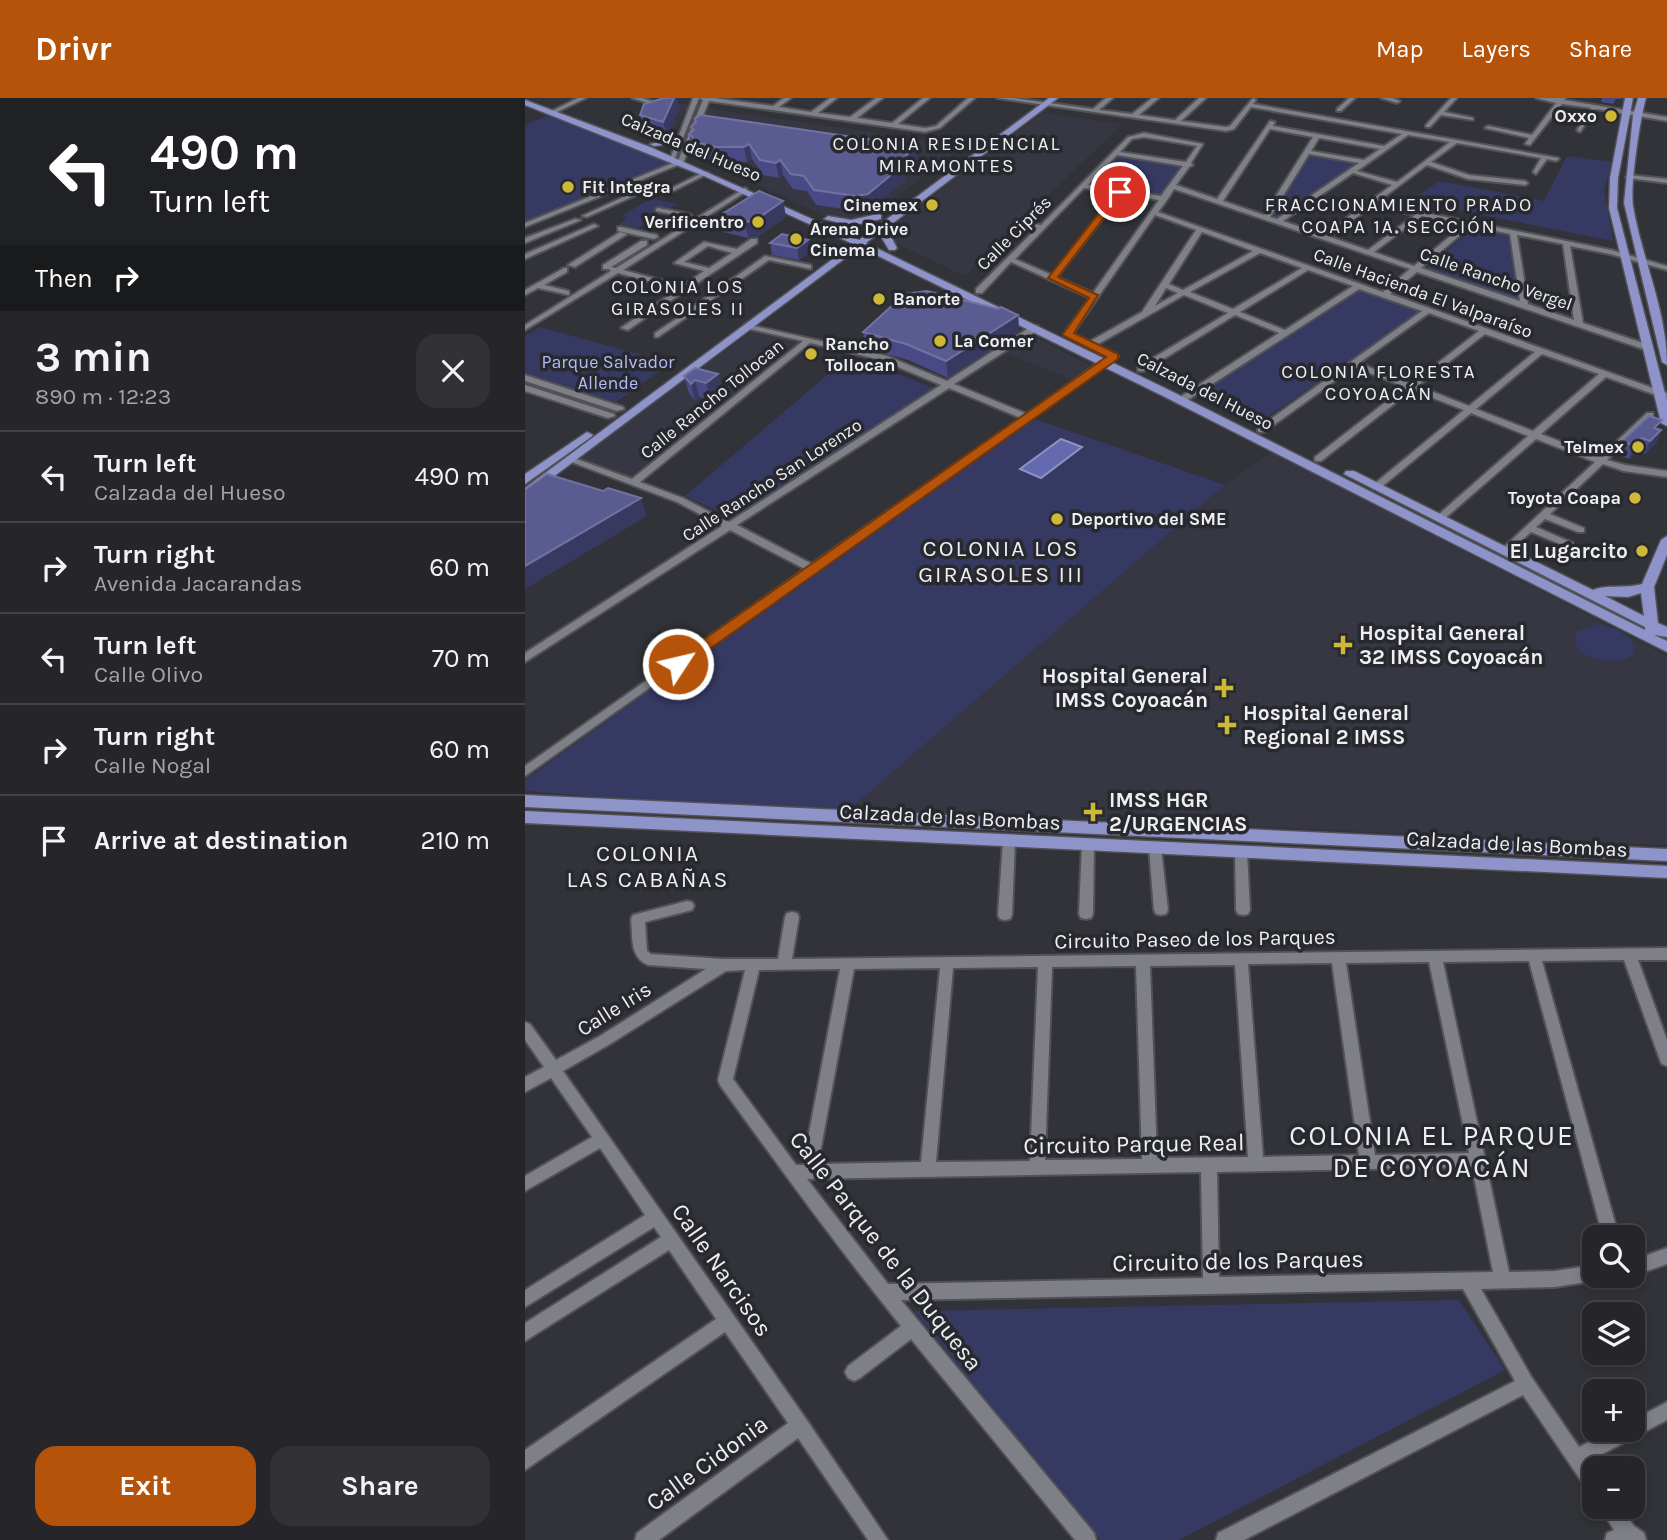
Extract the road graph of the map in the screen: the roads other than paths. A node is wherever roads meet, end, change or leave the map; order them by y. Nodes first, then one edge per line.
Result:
1 (534, 98) edge
2 (583, 98) edge
3 (635, 98) edge
4 (696, 98) edge
5 (705, 98) edge
6 (741, 98) edge
7 (788, 98) edge
8 (834, 98) edge
9 (880, 98) edge
10 (927, 98) edge
11 (972, 98) edge
12 (1000, 98) edge
13 (1110, 98) edge
14 (1156, 98) edge
15 (1203, 98) edge
16 (1255, 98) edge
17 (1352, 98) edge
18 (1384, 98) edge
19 (1454, 98) edge
20 (1539, 98) edge
21 (1629, 98) edge
22 (1642, 98) edge
23 (1562, 99) edge
24 (1044, 101) edge
25 (1397, 101) dead end
26 (525, 102) edge
27 (734, 103) junction
28 (1249, 105) junction
29 (665, 106) edge
30 (773, 108) junction
31 (1594, 108) junction
32 (557, 110) junction
33 (1279, 110) junction
34 (1339, 110) dead end
35 (1094, 111) junction
36 (1624, 112) junction
37 (1638, 112) junction
38 (1667, 112) edge
39 (1440, 113) junction
40 (812, 114) junction
41 (1134, 116) junction
42 (1471, 119) dead end
43 (1667, 119) edge
44 (851, 120) junction
45 (1176, 122) junction
46 (892, 126) junction
47 (1428, 126) dead end
48 (1269, 127) junction
49 (1488, 128) dead end
50 (1580, 130) dead end
51 (1407, 133) junction
52 (1317, 135) junction
53 (1483, 135) dead end
54 (1620, 140) junction
55 (1457, 141) junction
56 (1530, 141) junction
57 (1634, 142) junction
58 (1202, 147) joint
59 (1385, 148) junction
60 (1308, 152) junction
61 (1114, 153) junction
62 (678, 154) junction
63 (1545, 157) junction
64 (1556, 159) dead end
65 (1364, 162) junction
66 (1427, 163) junction
67 (1190, 165) junction
68 (1351, 171) junction
69 (706, 173) junction
70 (1530, 177) junction
71 (1629, 177) junction
72 (1667, 181) edge
73 (1398, 184) junction
74 (1083, 186) junction
75 (1175, 187) junction
76 (741, 188) junction
77 (641, 191) dead end
78 (669, 191) dead end
79 (1120, 192) junction
80 (1519, 192) dead end
81 (1613, 195) junction
82 (595, 197) junction
83 (1628, 197) junction
84 (1165, 199) junction
85 (1219, 202) junction
86 (611, 204) junction
87 (1371, 204) junction
88 (658, 210) dead end
89 (1155, 213) junction
90 (1419, 215) junction
91 (585, 216) dead end
92 (689, 216) junction
93 (878, 216) junction
94 (894, 217) junction
95 (1266, 218) junction
96 (828, 219) junction
97 (577, 220) dead end
98 (1278, 222) junction
99 (1020, 223) dead end
100 (675, 224) junction
101 (1469, 224) junction
102 (527, 225) edge
103 (594, 226) dead end
104 (686, 227) junction
105 (1042, 227) junction
106 (1200, 230) junction
107 (622, 231) joint
108 (547, 232) junction
109 (1513, 232) junction
110 (654, 237) junction
111 (858, 237) junction
112 (1324, 238) junction
113 (525, 241) edge
114 (754, 241) dead end
115 (1566, 243) junction
116 (892, 248) junction
117 (597, 249) junction
118 (1258, 251) junction
119 (738, 252) junction
120 (1369, 253) junction
121 (624, 255) junction
122 (1623, 255) junction
123 (525, 258) edge
124 (725, 260) junction
125 (1010, 260) junction
126 (735, 262) dead end
127 (1643, 263) junction
128 (745, 265) dead end
129 (606, 267) junction
130 (756, 267) junction
131 (808, 268) junction
132 (1307, 268) junction
133 (1667, 268) edge
134 (1416, 269) junction
135 (617, 270) junction
136 (709, 271) junction
137 (1052, 278) junction
138 (538, 286) junction
139 (1358, 286) junction
140 (1163, 287) junction
141 (683, 288) junction
142 (979, 290) junction
143 (525, 293) edge
144 (566, 293) junction
145 (1183, 295) junction
146 (1384, 295) junction
147 (1095, 297) junction
148 (1524, 305) junction
149 (656, 307) junction
150 (539, 310) junction
151 (1427, 311) junction
152 (549, 313) junction
153 (688, 314) junction
154 (1232, 314) junction
155 (1144, 316) junction
156 (525, 319) edge
157 (1579, 324) junction
158 (748, 326) junction
159 (525, 328) edge
160 (625, 328) dead end
161 (1035, 328) junction
162 (1484, 331) junction
163 (1068, 334) junction
164 (1663, 334) edge
165 (658, 335) dead end
166 (1283, 335) junction
167 (809, 341) junction
168 (1090, 345) junction
169 (1649, 348) junction
170 (1541, 351) junction
171 (1110, 359) junction
172 (1356, 362) junction
173 (1667, 362) edge
174 (1141, 369) junction
175 (1604, 374) junction
176 (525, 378) edge
177 (1414, 384) junction
178 (948, 385) junction
179 (525, 388) edge
180 (1664, 393) edge
181 (1185, 398) junction
182 (1473, 407) junction
183 (616, 413) junction
184 (1650, 415) edge
185 (1027, 417) junction
186 (1667, 423) edge
187 (1261, 430) junction
188 (1538, 433) junction
189 (1604, 458) junction
190 (1318, 459) junction
191 (571, 460) junction
192 (1667, 466) edge
193 (1667, 474) edge
194 (525, 480) edge
195 (635, 482) junction
196 (1376, 487) junction
197 (525, 494) edge
198 (1544, 515) junction
199 (1440, 518) junction
200 (730, 526) junction
201 (1530, 528) junction
202 (1581, 530) dead end
203 (1667, 540) edge
204 (1570, 545) dead end
205 (1506, 550) junction
206 (813, 569) junction
207 (1647, 587) junction
208 (1584, 589) junction
209 (1651, 625) junction
210 (1667, 633) edge
211 (1661, 644) edge
212 (525, 659) edge
213 (525, 772) edge
214 (525, 801) edge
215 (525, 817) edge
216 (1009, 841) junction
217 (1088, 844) junction
218 (1155, 848) junction
219 (1241, 852) junction
220 (1667, 855) edge
221 (1667, 872) edge
222 (687, 906) dead end
223 (1243, 910) dead end
224 (1161, 911) dead end
225 (1086, 914) dead end
226 (1005, 915) dead end
227 (792, 917) dead end
228 (1629, 954) junction
229 (1667, 954) edge
230 (1534, 955) junction
231 (1435, 957) junction
232 (1338, 958) junction
233 (1241, 959) junction
234 (1143, 960) junction
235 (1045, 961) junction
236 (947, 963) junction
237 (848, 964) junction
238 (723, 965) junction
239 (753, 965) junction
240 (784, 965) junction
241 (525, 1028) edge
242 (1667, 1060) edge
243 (553, 1069) junction
244 (525, 1085) edge
245 (602, 1139) junction
246 (1478, 1160) junction
247 (1369, 1162) junction
248 (1256, 1164) junction
249 (1209, 1165) junction
250 (1150, 1166) junction
251 (1037, 1168) junction
252 (928, 1170) junction
253 (791, 1172) junction
254 (809, 1172) junction
255 (525, 1184) edge
256 (656, 1217) junction
257 (1608, 1225) edge
258 (671, 1240) junction
259 (1667, 1256) edge
260 (1645, 1264) edge
261 (1582, 1275) edge
262 (1503, 1280) junction
263 (1468, 1281) junction
264 (1211, 1286) junction
265 (883, 1292) junction
266 (525, 1299) edge
267 (727, 1321) junction
268 (912, 1328) junction
269 (525, 1333) edge
270 (854, 1372) dead end
271 (1526, 1384) junction
272 (1667, 1411) edge
273 (1645, 1422) edge
274 (800, 1425) junction
275 (1607, 1442) edge
276 (1577, 1458) junction
277 (525, 1461) edge
278 (1582, 1466) edge
279 (1616, 1519) edge
280 (1626, 1538) edge
281 (645, 1540) edge
282 (879, 1540) edge
283 (1087, 1540) edge
284 (1225, 1540) edge

1 - 32 main road, Calzada del Hueso
2 - 32 street
3 - 29 street
4 - 62 street
5 - 27 street
5 - 62 street
6 - 27 street
7 - 30 street
8 - 40 street
9 - 44 street
10 - 46 street
11 - 46 street
12 - 24 street
13 - 35 street
14 - 41 street
15 - 45 street
16 - 28 street
17 - 34 street
18 - 25 street
19 - 39 street
20 - 23 street
21 - 36 main road
22 - 37 main road
23 - 31 street
23 - 36 street
23 - 56 street
24 - 35 street
24 - 93 main road
24 - 94 main road
26 - 32 main road, Calzada del Hueso
27 - 30 street
28 - 33 street
28 - 45 street
30 - 40 street
31 - 36 street
31 - 50 street
32 - 62 main road, Calzada del Hueso
32 - 62 main road, Calzada del Hueso
33 - 48 street
33 - 51 street
35 - 41 street
36 - 37 street
36 - 54 main road
37 - 38 street
37 - 43 street
37 - 57 main road
39 - 42 street
39 - 47 street
40 - 44 street
41 - 45 street
44 - 46 street
48 - 52 street
48 - 85 street
49 - 56 street
51 - 55 street
51 - 59 street
52 - 59 street
52 - 60 street
53 - 56 street
54 - 57 main road
54 - 81 main road
55 - 63 street
55 - 66 street
57 - 71 main road
58 - 61 street, Calle Ciprés
58 - 67 street
59 - 65 street
60 - 65 street
60 - 95 street
61 - 67 street
61 - 74 street, Calle Ciprés
62 - 69 main road, Calzada del Hueso
62 - 82 street
62 - 96 main road, Calzada del Hueso
63 - 64 street
63 - 70 street
65 - 68 street
66 - 70 street
66 - 73 street
67 - 75 street
68 - 73 street
68 - 98 street
69 - 76 main road, Calzada del Hueso
69 - 78 street
70 - 80 street
71 - 72 street
71 - 83 main road
73 - 87 street
74 - 79 street
74 - 105 street, Calle Ciprés
75 - 84 street
75 - 85 street, Calle Rancho Vergel
76 - 92 street
76 - 104 street
76 - 111 main road, Calzada del Hueso
77 - 86 street
79 - 84 street
79 - 137 street
81 - 83 main road
81 - 122 main road
82 - 86 street
82 - 102 street
83 - 127 main road
84 - 89 street
85 - 95 street, Calle Rancho Vergel
86 - 91 street
87 - 90 street
87 - 112 street
88 - 92 street
89 - 106 street, Calle Hacienda El Valparaíso
89 - 147 street
90 - 101 street
90 - 120 street
92 - 100 street
93 - 96 main road
93 - 111 main road
94 - 111 main road
94 - 116 main road
95 - 98 street, Calle Rancho Vergel
96 - 111 main road, Calzada del Hueso
97 - 108 street
98 - 112 street, Calle Rancho Vergel
99 - 105 street
100 - 104 street
100 - 110 street
101 - 109 street
101 - 134 street
102 - 108 street
103 - 123 street
104 - 135 street
105 - 125 street, Calle Ciprés
106 - 118 street, Calle Hacienda El Valparaíso
106 - 140 street
107 - 110 street
107 - 117 street
108 - 113 street
109 - 115 street
109 - 148 street
110 - 121 street
111 - 116 main road, Calzada del Hueso
111 - 131 main road
111 - 158 main road
111 - 161 main road, Calzada del Hueso
112 - 120 street, Calle Rancho Vergel
114 - 119 street
115 - 122 street
115 - 157 street
116 - 142 main road, Calzada del Hueso
117 - 121 street
117 - 138 street
118 - 132 street, Calle Hacienda El Valparaíso
118 - 145 street
119 - 124 street
119 - 136 street
120 - 134 street, Calle Rancho Vergel
121 - 129 street
122 - 127 street
122 - 169 main road
124 - 126 street
124 - 136 street
125 - 137 street
125 - 142 street, Calle Ciprés
127 - 133 street
127 - 164 main road
128 - 130 street
129 - 135 street
129 - 144 street
130 - 131 street
130 - 153 street
131 - 183 main road
132 - 139 street, Calle Hacienda El Valparaíso
132 - 154 street
134 - 146 street
134 - 148 street, Calle Rancho Vergel
135 - 141 street
135 - 152 street
136 - 141 street
137 - 147 street
138 - 143 street
138 - 144 street
139 - 146 street, Calle Hacienda El Valparaíso
139 - 166 street
140 - 145 street
140 - 155 street
141 - 149 street
142 - 163 main road, Calzada del Hueso
144 - 150 street
145 - 154 street
145 - 155 street
146 - 151 street, Calle Hacienda El Valparaíso
147 - 163 street
148 - 157 street, Calle Rancho Vergel
149 - 153 street
149 - 160 street
150 - 152 street
150 - 156 street
151 - 162 street, Calle Hacienda El Valparaíso
151 - 172 street
152 - 159 street
153 - 165 street
154 - 166 street
154 - 174 street
155 - 168 street
157 - 169 street, Calle Rancho Vergel
158 - 167 street
158 - 191 main road
161 - 171 main road, Calzada del Hueso
161 - 178 street, Calle Rancho San Lorenzo
162 - 170 street, Calle Hacienda El Valparaíso
162 - 177 street
163 - 168 main road, Calzada del Hueso
164 - 173 main road
166 - 181 street
167 - 178 street
167 - 195 street, Calle Rancho Tollocan
168 - 171 main road, Calzada del Hueso
169 - 180 main road
170 - 175 street, Calle Hacienda El Valparaíso
170 - 182 street
171 - 174 main road, Calzada del Hueso
171 - 181 main road, Calzada del Hueso
171 - 185 street
172 - 177 street
172 - 187 street
174 - 181 main road, Calzada del Hueso
175 - 180 street, Calle Hacienda El Valparaíso
175 - 188 street
176 - 183 street
177 - 182 street
177 - 190 street
178 - 185 street
178 - 200 street, Calle Rancho San Lorenzo
179 - 183 street
180 - 186 main road
181 - 187 main road, Calzada del Hueso
181 - 211 main road, Calzada del Hueso
182 - 188 street
182 - 196 street
183 - 194 main road
184 - 189 street
185 - 206 street
187 - 190 main road, Calzada del Hueso
188 - 189 street
188 - 199 street
189 - 192 street
189 - 193 street
189 - 198 street
190 - 196 main road, Calzada del Hueso
191 - 195 street
191 - 197 main road
195 - 200 street
196 - 199 main road, Calzada del Hueso
198 - 201 street
198 - 202 street
199 - 205 main road, Calzada del Hueso
200 - 206 street
200 - 212 street, Calle Rancho San Lorenzo
201 - 204 street
201 - 205 street
203 - 207 main road
205 - 208 main road, Calzada del Hueso
206 - 213 street
207 - 208 main road
207 - 209 main road
208 - 209 main road, Calzada del Hueso
209 - 210 main road, Calzada del Hueso
209 - 211 main road
214 - 220 main road, Calzada de las Bombas
215 - 216 main road, Calzada de las Bombas
216 - 217 main road, Calzada de las Bombas
216 - 226 street
217 - 218 main road, Calzada de las Bombas
217 - 225 street
218 - 219 main road, Calzada de las Bombas
218 - 224 street
219 - 221 main road, Calzada de las Bombas
219 - 223 street
222 - 238 street, Circuito Paseo de los Parques
227 - 240 street
228 - 229 street, Circuito Paseo de los Parques
228 - 230 street, Circuito Paseo de los Parques
228 - 242 street
230 - 231 street, Circuito Paseo de los Parques
230 - 257 street
231 - 232 street, Circuito Paseo de los Parques
231 - 246 street
232 - 233 street, Circuito Paseo de los Parques
232 - 247 street
233 - 234 street, Circuito Paseo de los Parques
233 - 248 street
234 - 235 street, Circuito Paseo de los Parques
234 - 250 street
235 - 236 street, Circuito Paseo de los Parques
235 - 251 street
236 - 237 street, Circuito Paseo de los Parques
236 - 252 street
237 - 240 street, Circuito Paseo de los Parques
237 - 254 street
238 - 239 street, Circuito Paseo de los Parques
238 - 243 street, Calle Iris
239 - 240 street, Circuito Paseo de los Parques
239 - 253 street, Calle Parque de la Duquesa
241 - 243 street, Calle Narcisos
243 - 244 street, Calle Iris
243 - 245 street, Calle Narcisos
245 - 255 street
245 - 256 street, Calle Narcisos
246 - 247 street, Circuito Parque Real
246 - 262 street
247 - 248 street, Circuito Parque Real
248 - 249 street, Circuito Parque Real
249 - 250 street, Circuito Parque Real
249 - 264 street
250 - 251 street, Circuito Parque Real
251 - 252 street, Circuito Parque Real
252 - 254 street, Circuito Parque Real
253 - 254 street, Circuito Parque Real
253 - 265 street, Calle Parque de la Duquesa
256 - 258 street, Calle Narcisos
256 - 266 street
258 - 267 street, Calle Narcisos
258 - 269 street
259 - 260 street
261 - 262 street, Circuito de los Parques
262 - 263 street, Circuito de los Parques
263 - 264 street, Circuito de los Parques
263 - 271 street
264 - 265 street, Circuito de los Parques
265 - 268 street, Calle Parque de la Duquesa
267 - 274 street, Calle Narcisos
267 - 277 street
268 - 270 street
268 - 283 street, Calle Parque de la Duquesa
271 - 276 street
271 - 284 street
272 - 273 street
274 - 281 street, Calle Cidonia
274 - 282 street, Calle Narcisos
275 - 276 street
276 - 278 street
279 - 280 street

